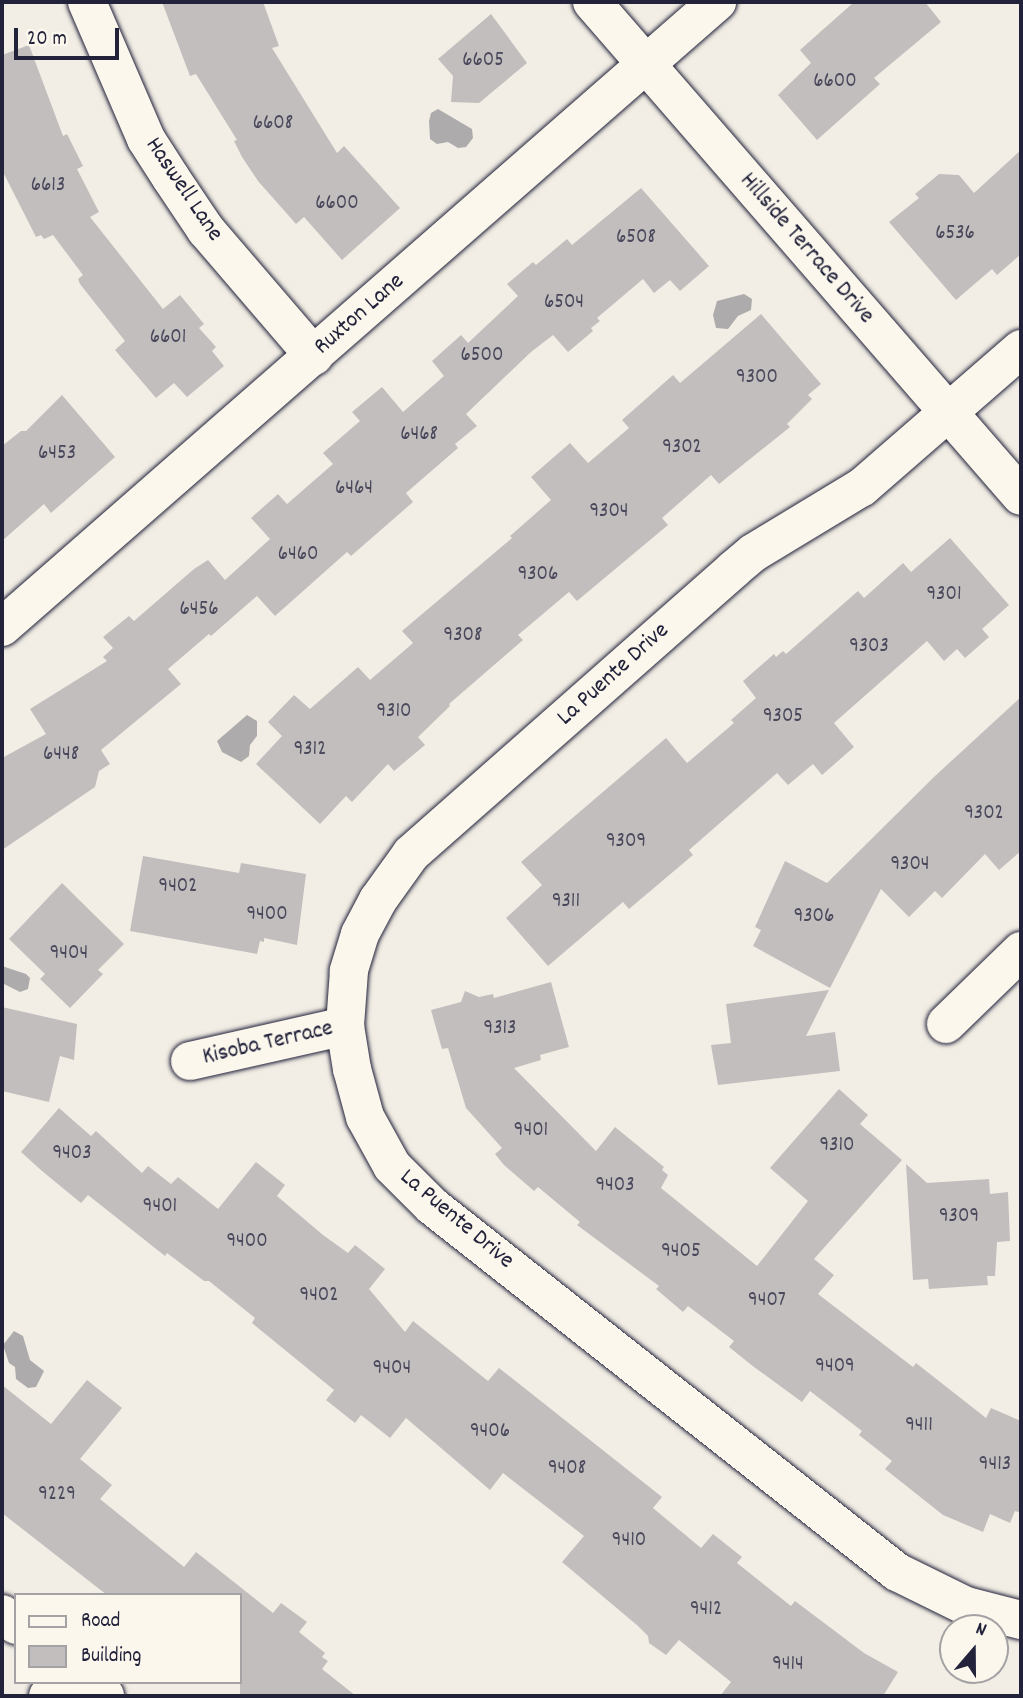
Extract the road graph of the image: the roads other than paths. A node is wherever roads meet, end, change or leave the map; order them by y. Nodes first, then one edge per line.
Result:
1 (87, 2) edge
2 (592, 2) edge
3 (716, 2) edge
4 (646, 64) junction
5 (1021, 349) edge
6 (314, 356) junction
7 (948, 413) junction
8 (1021, 496) edge
9 (2, 627) edge
10 (1021, 951) edge
11 (946, 1024) dead end
12 (345, 1026) junction
13 (190, 1061) dead end
14 (1021, 1620) edge
15 (90, 1684) edge
16 (105, 1696) edge

1 - 6 street, Haswell Lane
2 - 4 street, Hillside Terrace Drive
3 - 4 street, Ruxton Lane
4 - 6 street, Ruxton Lane
4 - 7 street, Hillside Terrace Drive
5 - 7 street, La Puente Drive
6 - 9 street, Ruxton Lane
7 - 8 street, Hillside Terrace Drive
7 - 12 street, La Puente Drive
10 - 11 street
12 - 13 street, Kisoba Terrace
12 - 14 street, La Puente Drive
15 - 16 street

